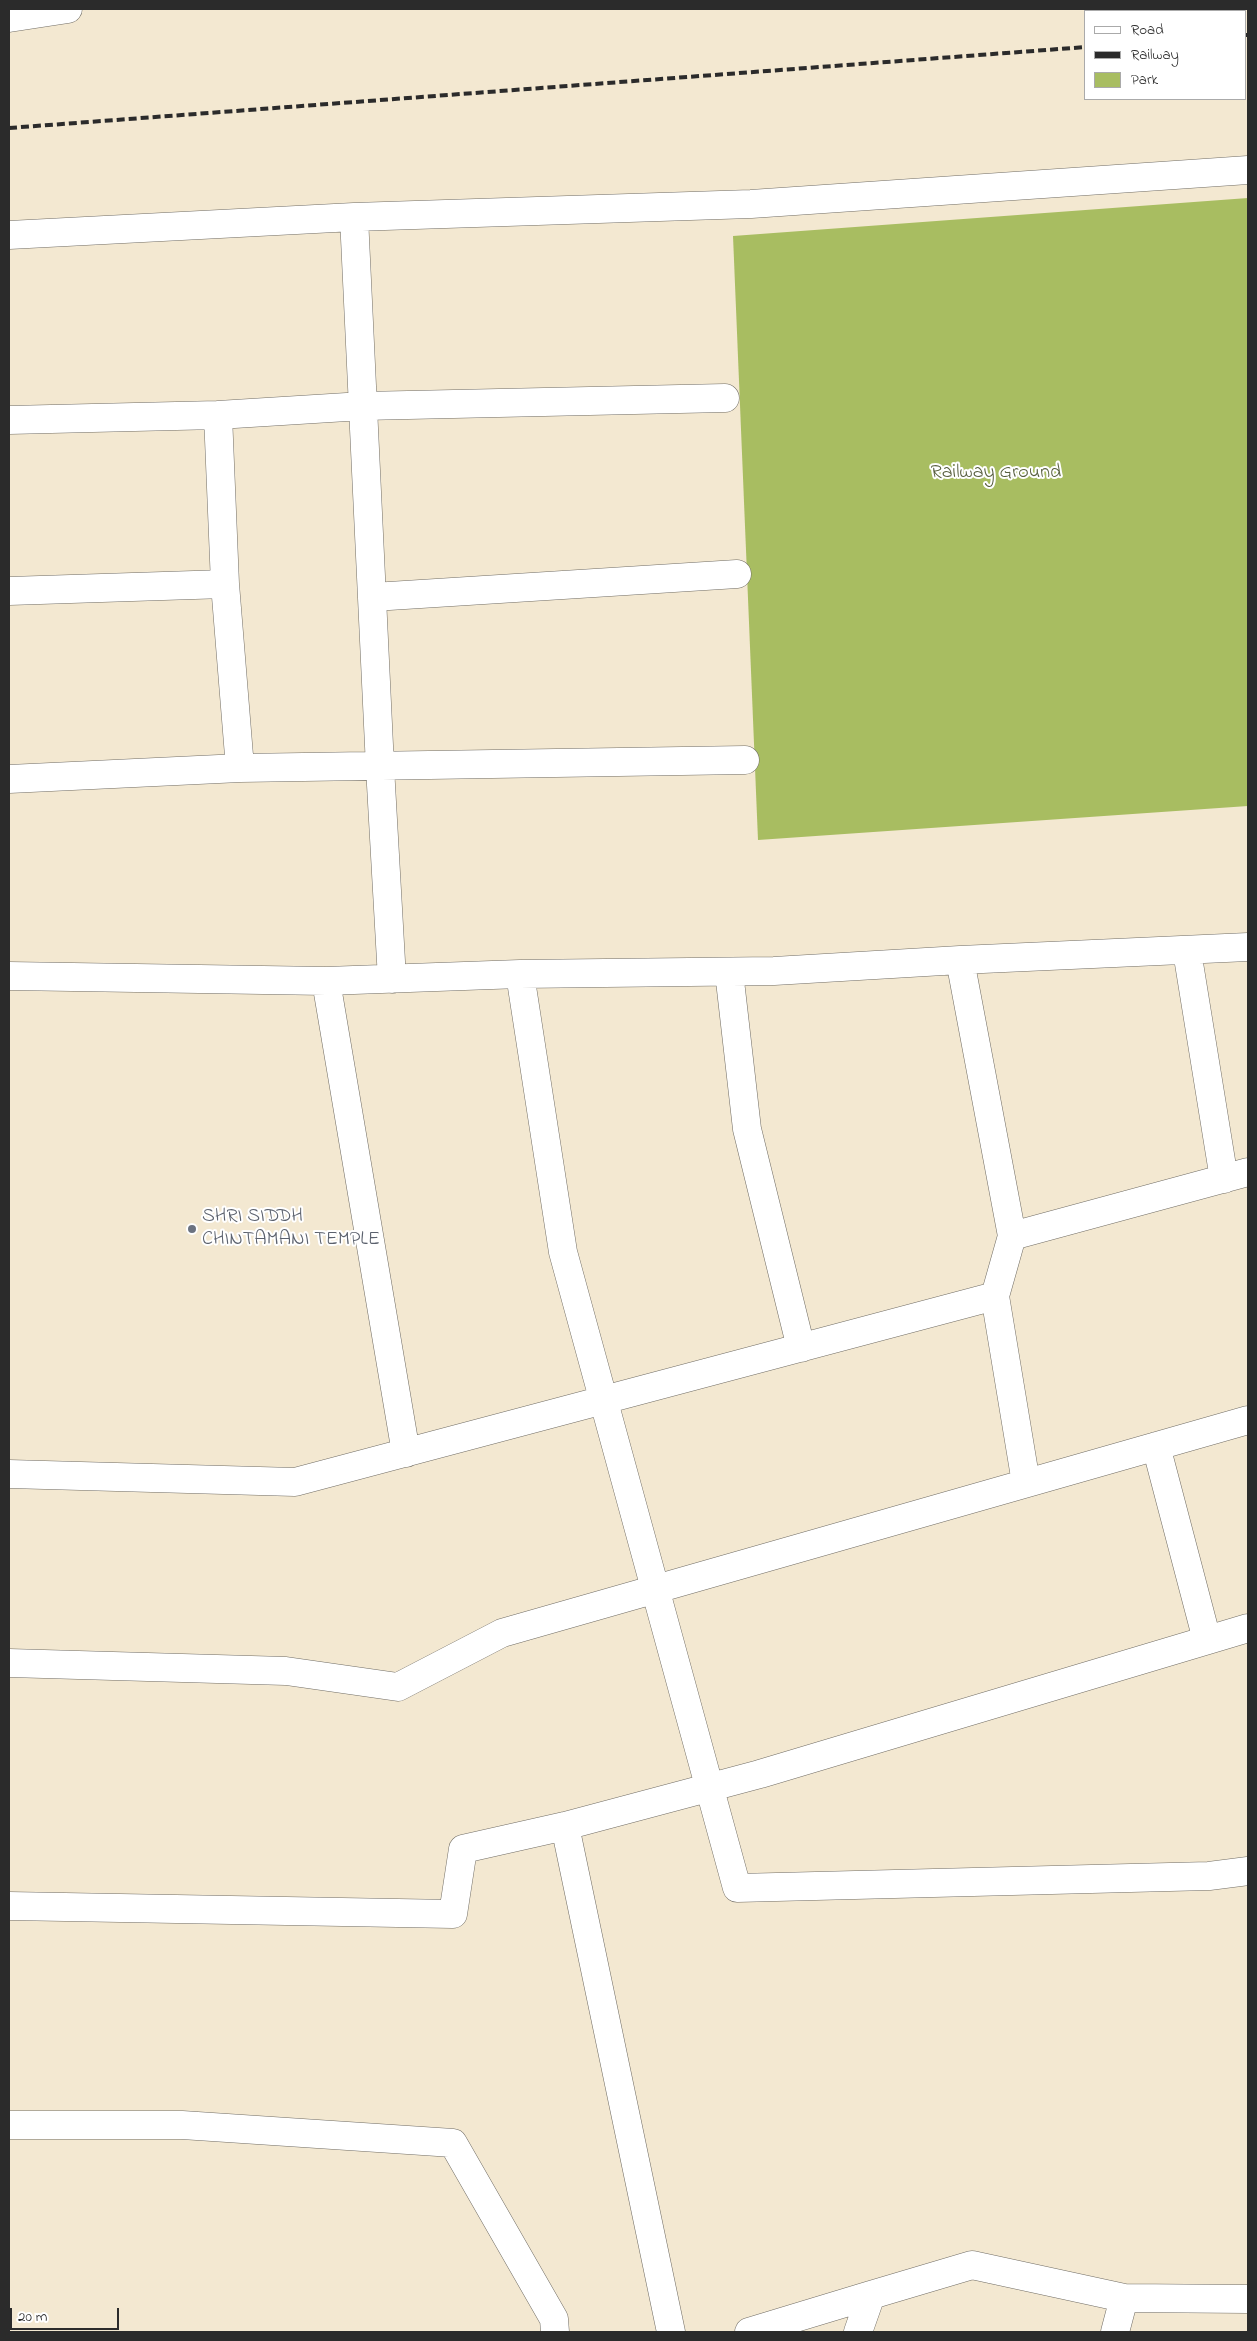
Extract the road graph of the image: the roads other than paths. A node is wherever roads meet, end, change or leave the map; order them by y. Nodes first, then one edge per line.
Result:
1 (68, 9) edge
2 (9, 18) edge
3 (1248, 170) edge
4 (354, 218) junction
5 (9, 235) edge
6 (724, 398) dead end
7 (363, 406) junction
8 (218, 415) junction
9 (9, 420) edge
10 (737, 574) dead end
11 (225, 584) junction
12 (9, 591) edge
13 (373, 597) junction
14 (745, 760) dead end
15 (380, 767) junction
16 (240, 768) junction
17 (9, 778) edge
18 (1248, 947) edge
19 (1187, 950) junction
20 (960, 960) junction
21 (729, 972) junction
22 (520, 974) junction
23 (9, 976) edge
24 (392, 979) junction
25 (326, 981) junction
26 (1236, 1176) edge
27 (1012, 1236) junction
28 (995, 1296) junction
29 (801, 1348) junction
30 (603, 1401) junction
31 (1248, 1420) edge
32 (1156, 1446) junction
33 (406, 1453) junction
34 (9, 1474) edge
35 (1026, 1483) junction
36 (655, 1589) junction
37 (1248, 1628) edge
38 (1207, 1640) junction
39 (9, 1663) edge
40 (710, 1788) junction
41 (565, 1826) junction
42 (1248, 1871) edge
43 (9, 1906) edge
44 (9, 2125) edge
45 (871, 2295) junction
46 (1124, 2298) junction
47 (1248, 2299) edge
48 (554, 2332) edge
49 (670, 2332) edge
50 (750, 2332) edge
51 (858, 2332) edge
52 (1115, 2332) edge

1 - 2 street
3 - 4 street
4 - 5 street
4 - 7 street
6 - 7 street
7 - 8 street
7 - 13 street
8 - 9 street
8 - 11 street
10 - 13 street
11 - 12 street
11 - 16 street
13 - 15 street
14 - 15 street
15 - 16 street
15 - 24 street
16 - 17 street
18 - 19 street
19 - 20 street
19 - 26 street
20 - 21 street
20 - 27 street
21 - 22 street
21 - 29 street
22 - 24 street
22 - 30 street
23 - 25 street
24 - 25 street
25 - 33 street
26 - 27 street
27 - 28 street
28 - 29 street
28 - 35 street
29 - 30 street
30 - 33 street
30 - 36 street
31 - 32 street
32 - 35 street
32 - 38 street
33 - 34 street
35 - 36 street
36 - 39 street
36 - 40 street
37 - 38 street
38 - 40 street
40 - 41 street
40 - 42 street
41 - 43 street
41 - 49 street
44 - 48 street
45 - 46 street
45 - 50 street
45 - 51 street
46 - 47 street
46 - 52 street

